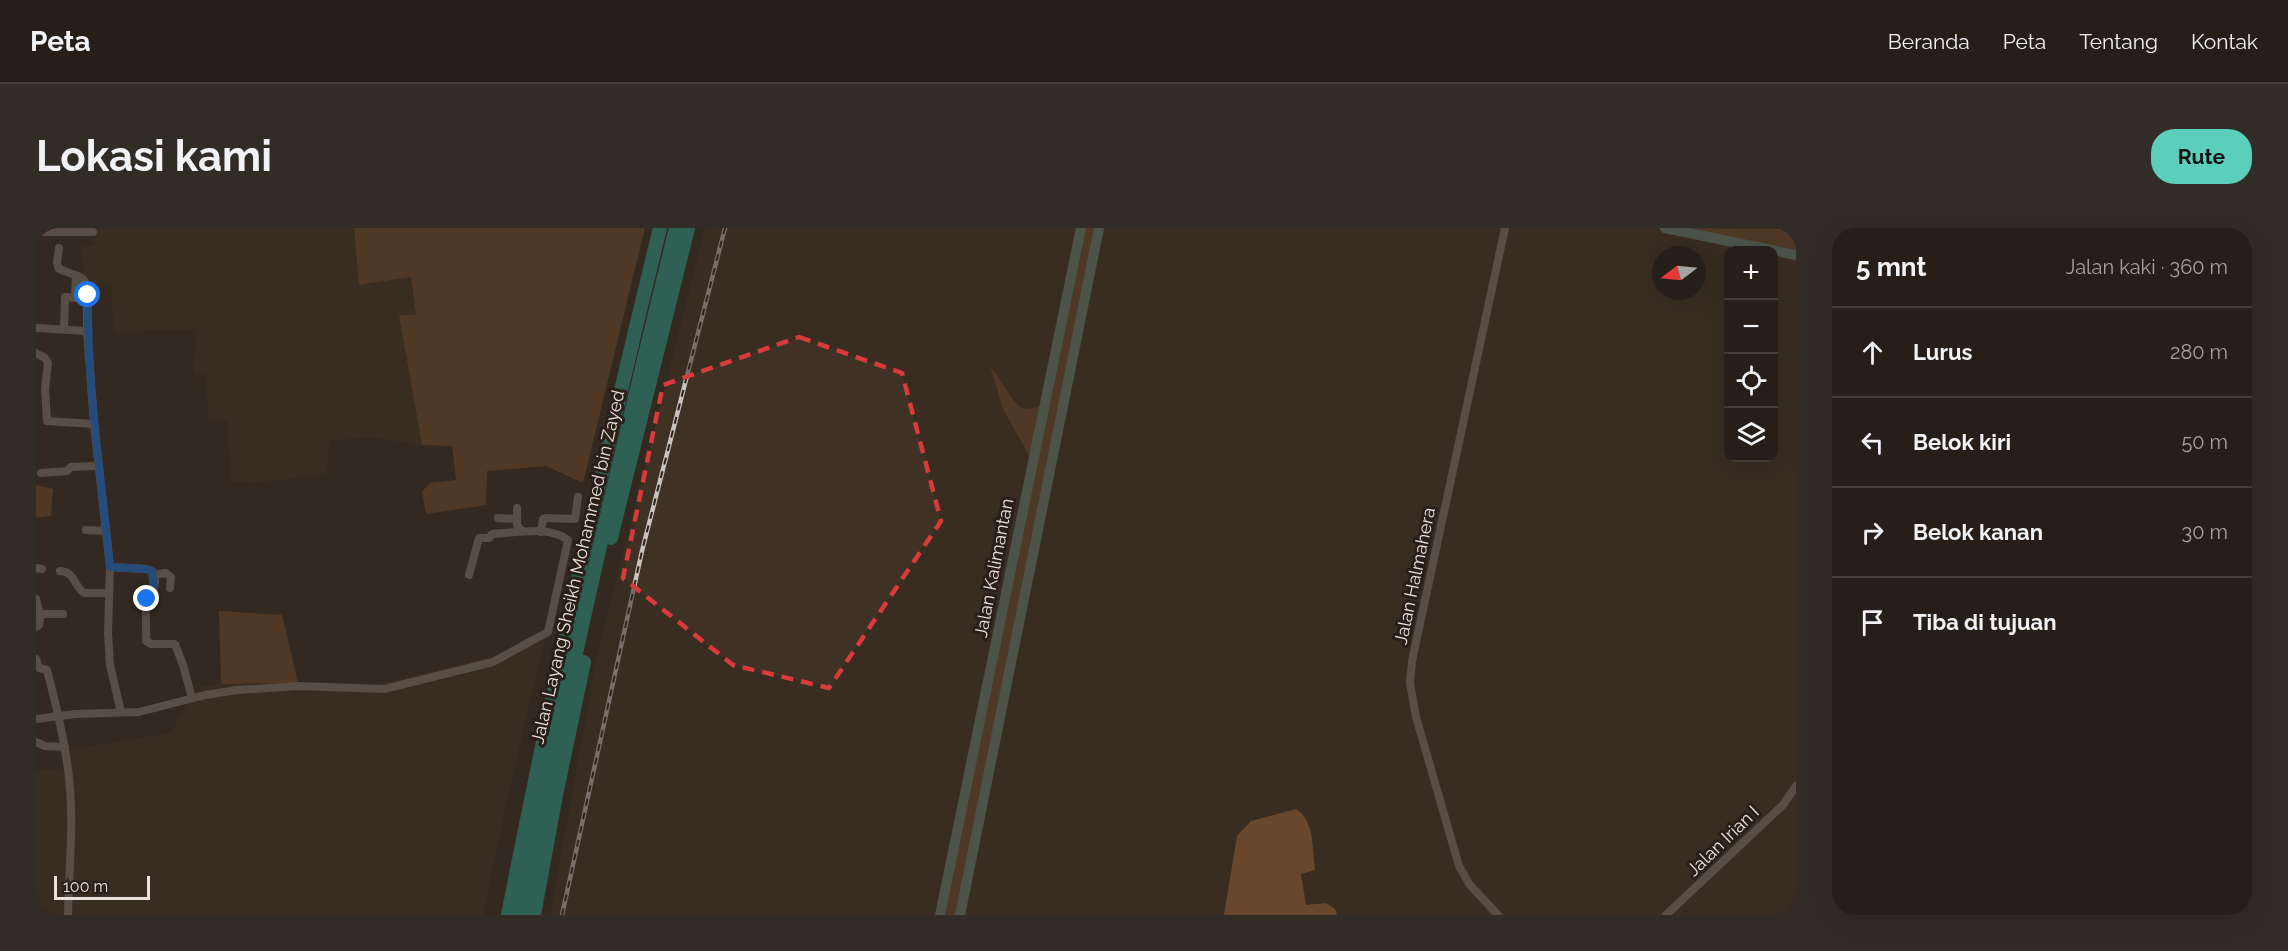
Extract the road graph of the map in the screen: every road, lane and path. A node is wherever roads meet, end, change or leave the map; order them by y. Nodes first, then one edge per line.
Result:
1 (660, 228) edge
2 (670, 228) edge
3 (676, 228) edge
4 (688, 228) edge
5 (1081, 228) edge
6 (1099, 228) edge
7 (1504, 228) edge
8 (1665, 228) edge
9 (1789, 228) edge
10 (1796, 230) edge
11 (36, 232) edge
12 (93, 232) dead end
13 (59, 248) dead end
14 (1796, 255) edge
15 (76, 275) junction
16 (36, 328) edge
17 (64, 329) junction
18 (87, 331) junction
19 (36, 353) edge
20 (94, 424) junction
21 (97, 466) junction
22 (41, 473) dead end
23 (578, 496) dead end
24 (517, 508) dead end
25 (498, 518) dead end
26 (516, 519) junction
27 (86, 530) dead end
28 (106, 531) junction
29 (522, 531) junction
30 (541, 532) junction
31 (110, 567) junction
32 (60, 571) dead end
33 (154, 575) junction
34 (469, 575) dead end
35 (170, 588) dead end
36 (108, 593) junction
37 (36, 599) edge
38 (1003, 608) junction
39 (1022, 613) junction
40 (63, 614) dead end
41 (40, 615) junction
42 (36, 627) edge
43 (36, 660) edge
44 (192, 698) junction
45 (121, 712) junction
46 (58, 716) junction
47 (36, 719) edge
48 (36, 742) edge
49 (64, 747) junction
50 (1796, 786) edge
51 (68, 915) edge
52 (508, 915) edge
53 (515, 915) edge
54 (522, 915) edge
55 (534, 915) edge
56 (940, 915) edge
57 (960, 915) edge
58 (1498, 915) edge
59 (1666, 915) edge

1 - 52 highway
2 - 53 highway, Jalan Layang Sheikh Mohammed bin Zayed
3 - 54 highway, Jalan Layang Sheikh Mohammed bin Zayed
4 - 55 highway
5 - 38 street, Jalan Kalimantan
6 - 39 street, Jalan Kalimantan
7 - 58 street, Jalan Halmahera
8 - 14 street
9 - 10 street
11 - 12 street
13 - 15 street
15 - 17 street
15 - 18 street
16 - 17 street
17 - 18 street
18 - 20 street
19 - 20 street
20 - 21 street
21 - 22 street
21 - 28 street
23 - 30 street
24 - 26 street
25 - 26 street
26 - 29 street
27 - 28 street
28 - 31 street
29 - 30 street
29 - 34 street
30 - 44 street
31 - 33 street
31 - 36 street
32 - 36 street
33 - 35 street
33 - 44 street
36 - 45 street
37 - 41 street
38 - 39 street
38 - 56 street, Jalan Kalimantan
39 - 57 street, Jalan Kalimantan
40 - 41 street
41 - 42 street
43 - 46 street
44 - 45 street
45 - 46 street
46 - 47 street
46 - 49 street
48 - 49 street
49 - 51 street
50 - 59 street, Jalan Irian I

